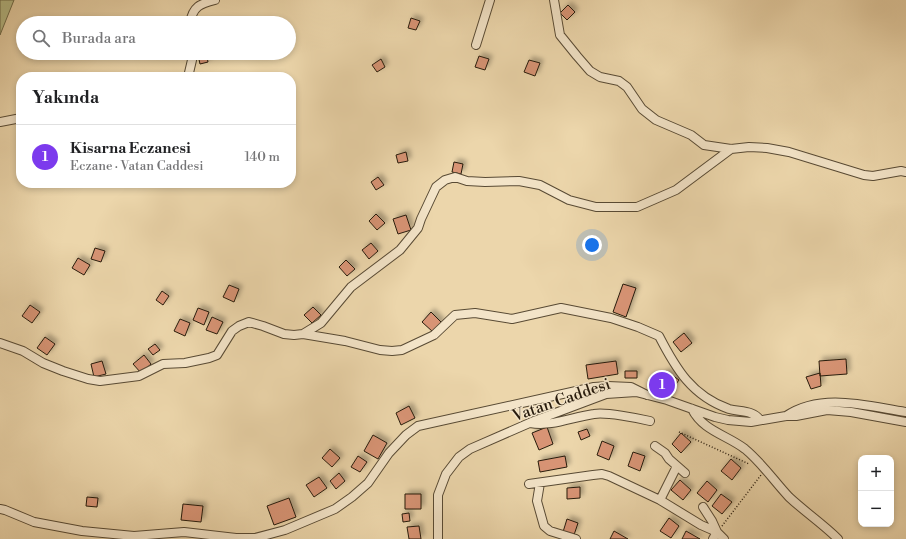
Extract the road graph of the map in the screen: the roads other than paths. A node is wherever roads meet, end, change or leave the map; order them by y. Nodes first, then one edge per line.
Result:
1 (215, 0) edge
2 (490, 0) edge
3 (554, 0) edge
4 (192, 16) edge
5 (476, 45) dead end
6 (192, 60) edge
7 (189, 72) edge
8 (16, 119) edge
9 (0, 122) edge
10 (731, 149) junction
11 (906, 172) edge
12 (303, 334) junction
13 (0, 343) edge
14 (647, 395) junction
15 (692, 409) junction
16 (906, 412) edge
17 (786, 416) junction
18 (760, 420) junction
19 (650, 422) dead end
20 (906, 422) edge
21 (529, 423) junction
22 (655, 446) dead end
23 (677, 466) junction
24 (685, 473) dead end
25 (540, 483) junction
26 (529, 484) dead end
27 (660, 500) junction
28 (703, 507) dead end
29 (0, 509) edge
30 (715, 536) edge
31 (438, 539) edge
32 (576, 539) edge
33 (724, 539) edge
34 (838, 539) edge

1 - 4 street
2 - 5 street
3 - 10 street
6 - 7 street
8 - 9 street
10 - 11 street
10 - 12 street
12 - 13 street
12 - 18 street
14 - 15 street, Vatan Caddesi
14 - 21 street, Vatan Caddesi
14 - 29 street
15 - 18 street, Vatan Caddesi
15 - 34 street
16 - 17 street, Vatan Caddesi
17 - 18 street, Vatan Caddesi
17 - 20 street, Vatan Caddesi
19 - 21 street
21 - 31 street, Vatan Caddesi
22 - 23 street
23 - 24 street
23 - 27 street
25 - 26 street
25 - 27 street
25 - 32 street
27 - 30 street
28 - 30 street
30 - 33 street

